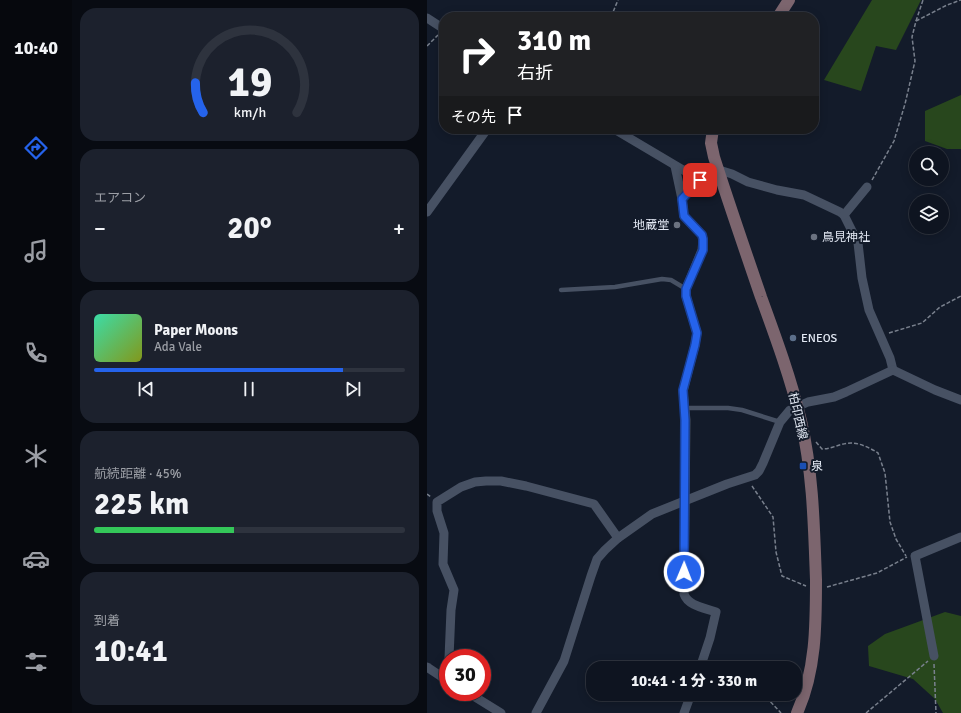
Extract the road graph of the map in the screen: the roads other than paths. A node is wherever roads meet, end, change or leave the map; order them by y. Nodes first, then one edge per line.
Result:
1 (789, 0) edge
2 (781, 12) edge
3 (427, 18) edge
4 (439, 29) edge
5 (483, 134) edge
6 (623, 134) edge
7 (712, 134) edge
8 (675, 166) junction
9 (719, 170) junction
10 (700, 180) junction
11 (867, 187) road end
12 (682, 199) junction
13 (427, 212) edge
14 (844, 215) junction
15 (686, 289) junction
16 (561, 290) dead end
17 (893, 370) junction
18 (961, 400) edge
19 (797, 406) junction
20 (685, 408) junction
21 (780, 422) junction
22 (684, 502) junction
23 (961, 537) edge
24 (618, 538) junction
25 (449, 649) edge
26 (934, 656) road end
27 (702, 661) edge
28 (427, 667) edge
29 (439, 675) edge
30 (482, 701) edge
31 (688, 701) edge
32 (501, 713) edge
33 (536, 713) edge
34 (684, 713) edge
35 (797, 713) edge

1 - 2 main road
3 - 4 street
5 - 13 street
6 - 8 street
7 - 9 main road, 柏印西線
8 - 10 street
8 - 12 street
9 - 10 street
9 - 14 street
9 - 19 main road, 柏印西線
10 - 12 street
11 - 14 street
12 - 15 street
14 - 17 street
15 - 16 lane
15 - 20 street
17 - 18 street
17 - 19 street
19 - 21 street
19 - 35 main road, 柏印西線
20 - 21 lane
20 - 22 street
21 - 22 street
22 - 24 street
22 - 27 street
23 - 26 street
24 - 25 street
24 - 33 street
28 - 29 street
30 - 32 street
31 - 34 street

